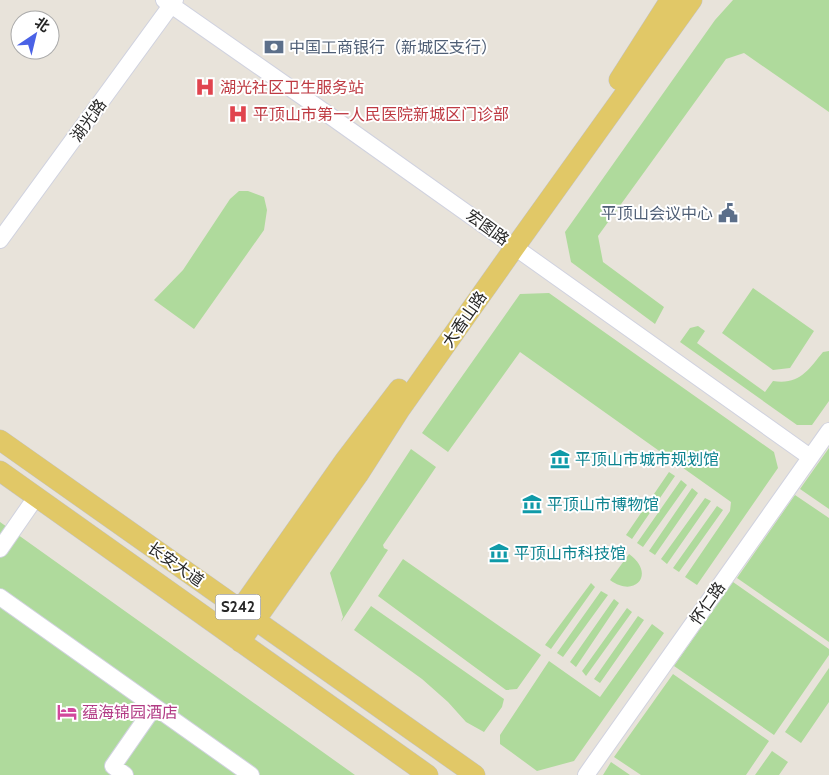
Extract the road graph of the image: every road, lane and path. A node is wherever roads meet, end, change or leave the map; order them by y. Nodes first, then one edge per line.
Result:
1 (670, 0) edge
2 (692, 0) edge
3 (170, 2) edge
4 (0, 240) edge
5 (509, 243) junction
6 (829, 430) edge
7 (0, 440) edge
8 (810, 457) junction
9 (0, 472) edge
10 (36, 497) junction
11 (0, 549) edge
12 (0, 598) edge
13 (248, 615) junction
14 (233, 636) junction
15 (154, 707) junction
16 (240, 772) edge
17 (125, 775) edge
18 (428, 775) edge
19 (475, 775) edge
20 (586, 775) edge

1 - 5 main road, 大香山路
2 - 5 main road, 大香山路
3 - 4 street, 湖光路
3 - 5 street, 宏图路
5 - 8 street, 宏图路
5 - 13 main road, 大香山路
6 - 8 street, 怀仁路
7 - 13 main road, 长安大道 / S242
8 - 20 street, 怀仁路
9 - 10 main road, 长安大道 / S242
10 - 11 street
10 - 14 main road, 长安大道 / S242
12 - 15 street
13 - 14 main road, 大香山路
13 - 19 main road, 长安大道 / S242
14 - 18 main road, 长安大道 / S242
15 - 16 street
15 - 17 street

